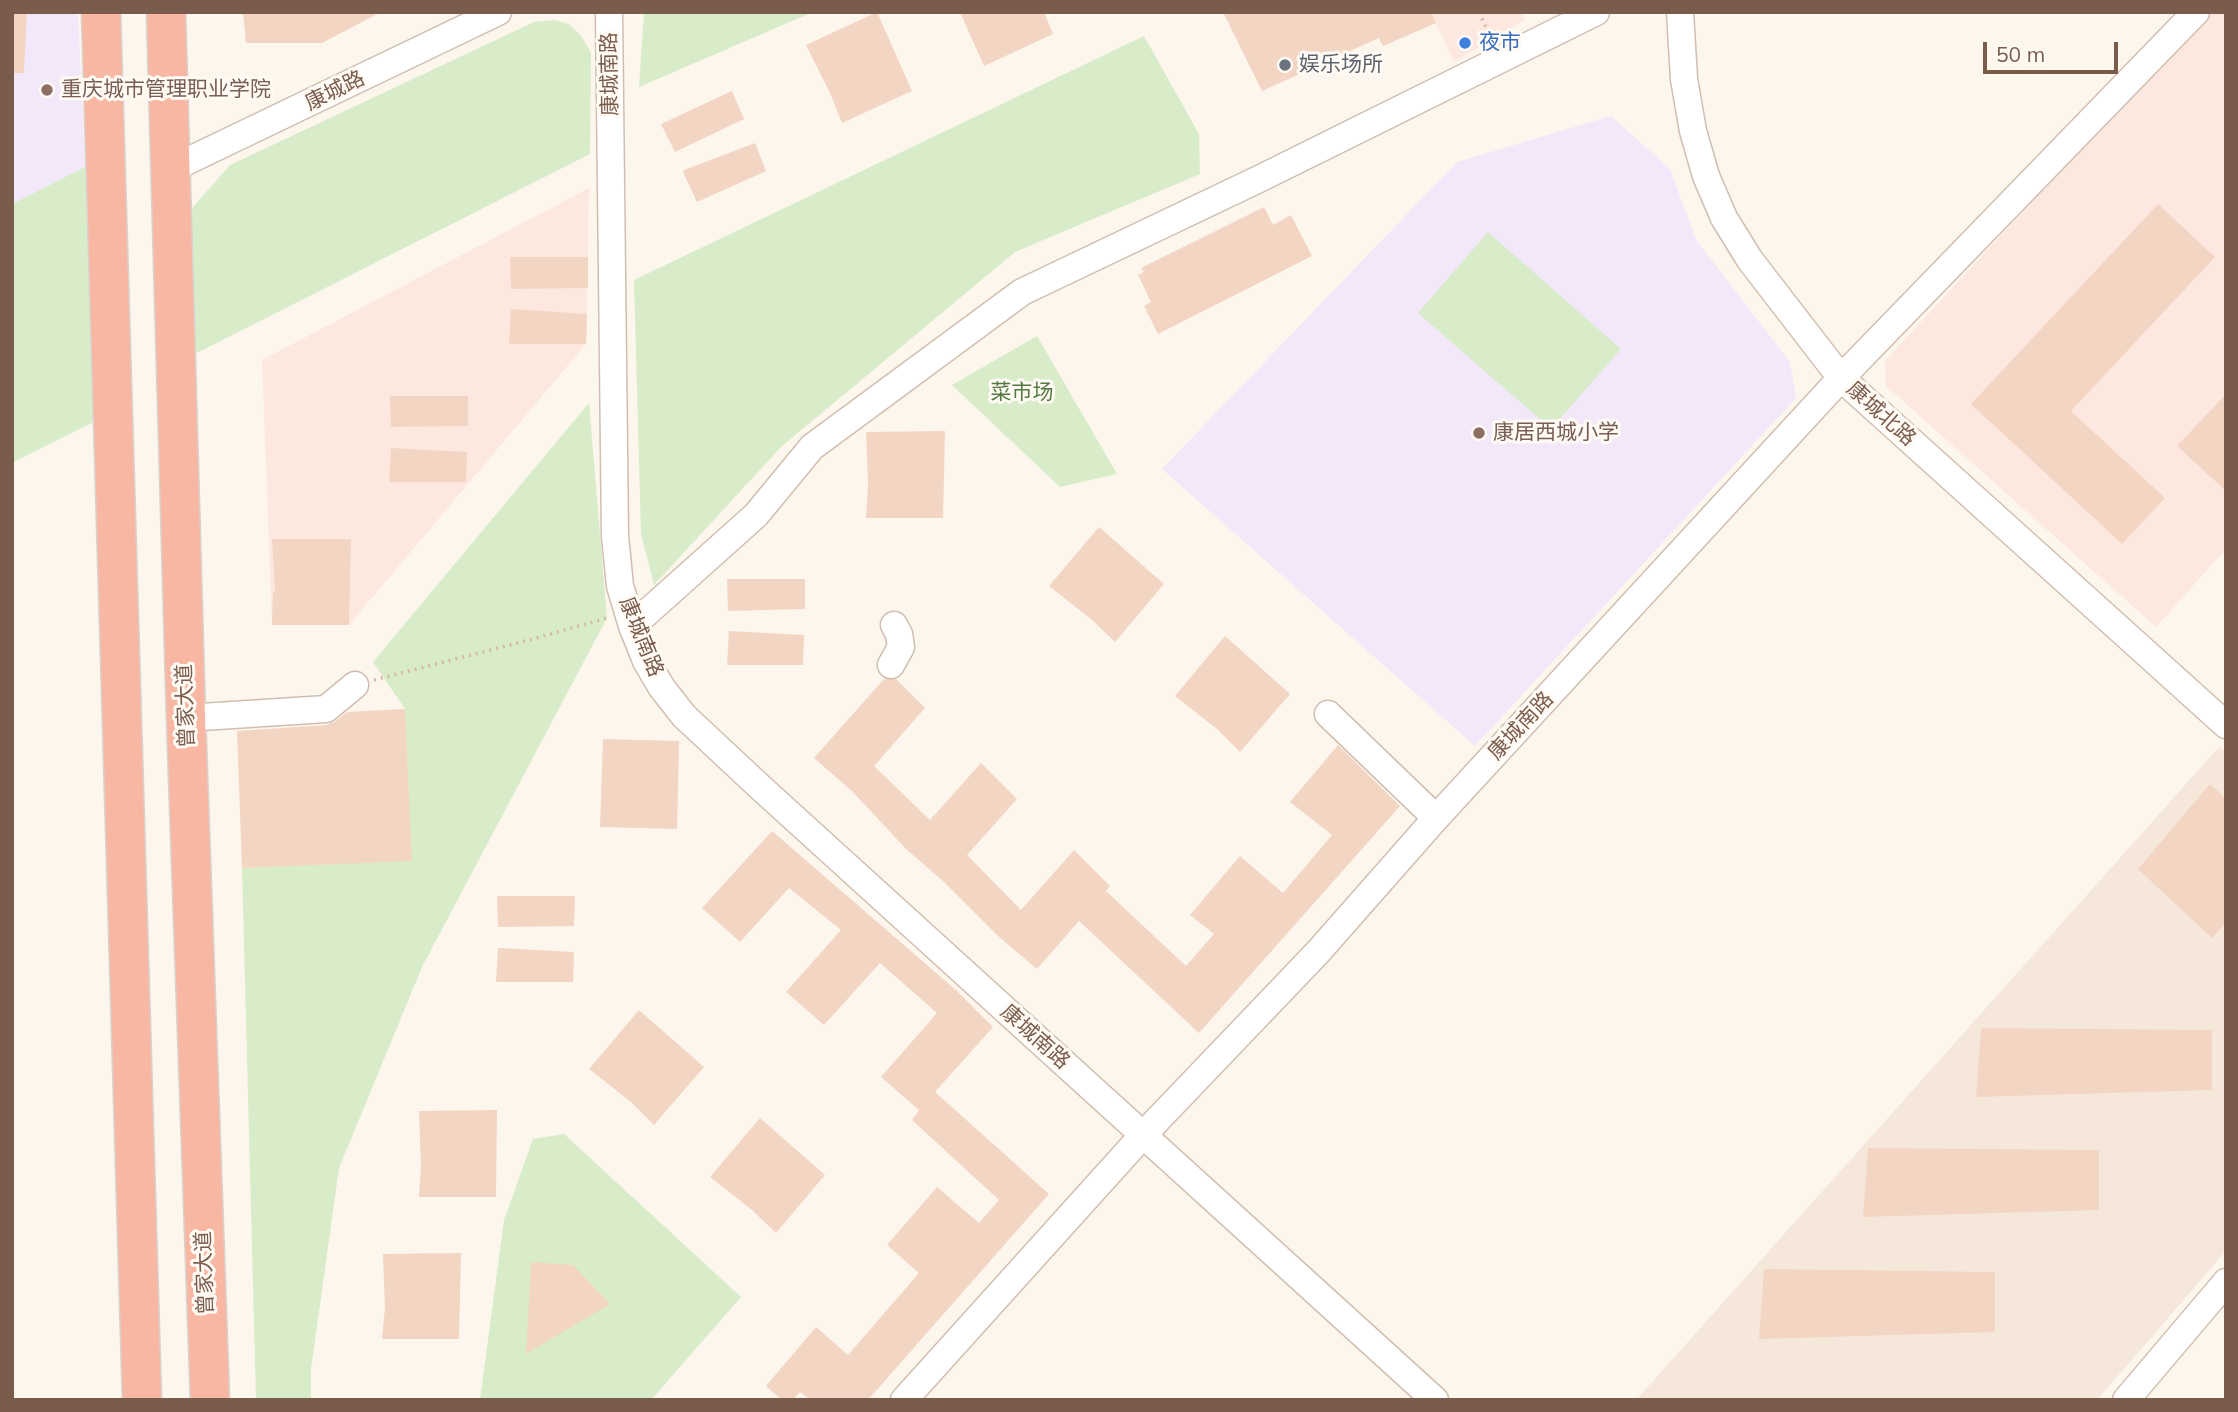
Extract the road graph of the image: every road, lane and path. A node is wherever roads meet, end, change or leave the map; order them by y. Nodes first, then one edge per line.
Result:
1 (101, 12) edge
2 (166, 12) edge
3 (498, 12) edge
4 (609, 12) edge
5 (1479, 12) edge
6 (1596, 12) edge
7 (1680, 12) edge
8 (2196, 12) edge
9 (1501, 60) junction
10 (171, 169) junction
11 (1841, 378) junction
12 (894, 625) dead end
13 (632, 626) junction
14 (891, 665) dead end
15 (355, 685) joint
16 (1328, 714) dead end
17 (186, 718) junction
18 (2226, 725) edge
19 (1436, 818) junction
20 (1143, 1135) junction
21 (2226, 1282) edge
22 (142, 1400) edge
23 (210, 1400) edge
24 (904, 1400) edge
25 (1435, 1400) edge
26 (2126, 1400) edge

1 - 22 highway
2 - 10 highway, 曾家大道
3 - 10 street, 康城路
4 - 13 street, 康城南路
5 - 9 path
6 - 9 street
7 - 11 street, 康城北路
8 - 11 street, 康城南路
9 - 13 street
10 - 17 highway, 曾家大道
11 - 18 street, 康城北路
11 - 19 street, 康城南路
12 - 14 street
13 - 15 path
13 - 20 street, 康城南路
15 - 17 street
16 - 19 street
17 - 23 highway, 曾家大道
19 - 20 street, 康城南路
20 - 24 street, 康城南路
20 - 25 street
21 - 26 street

